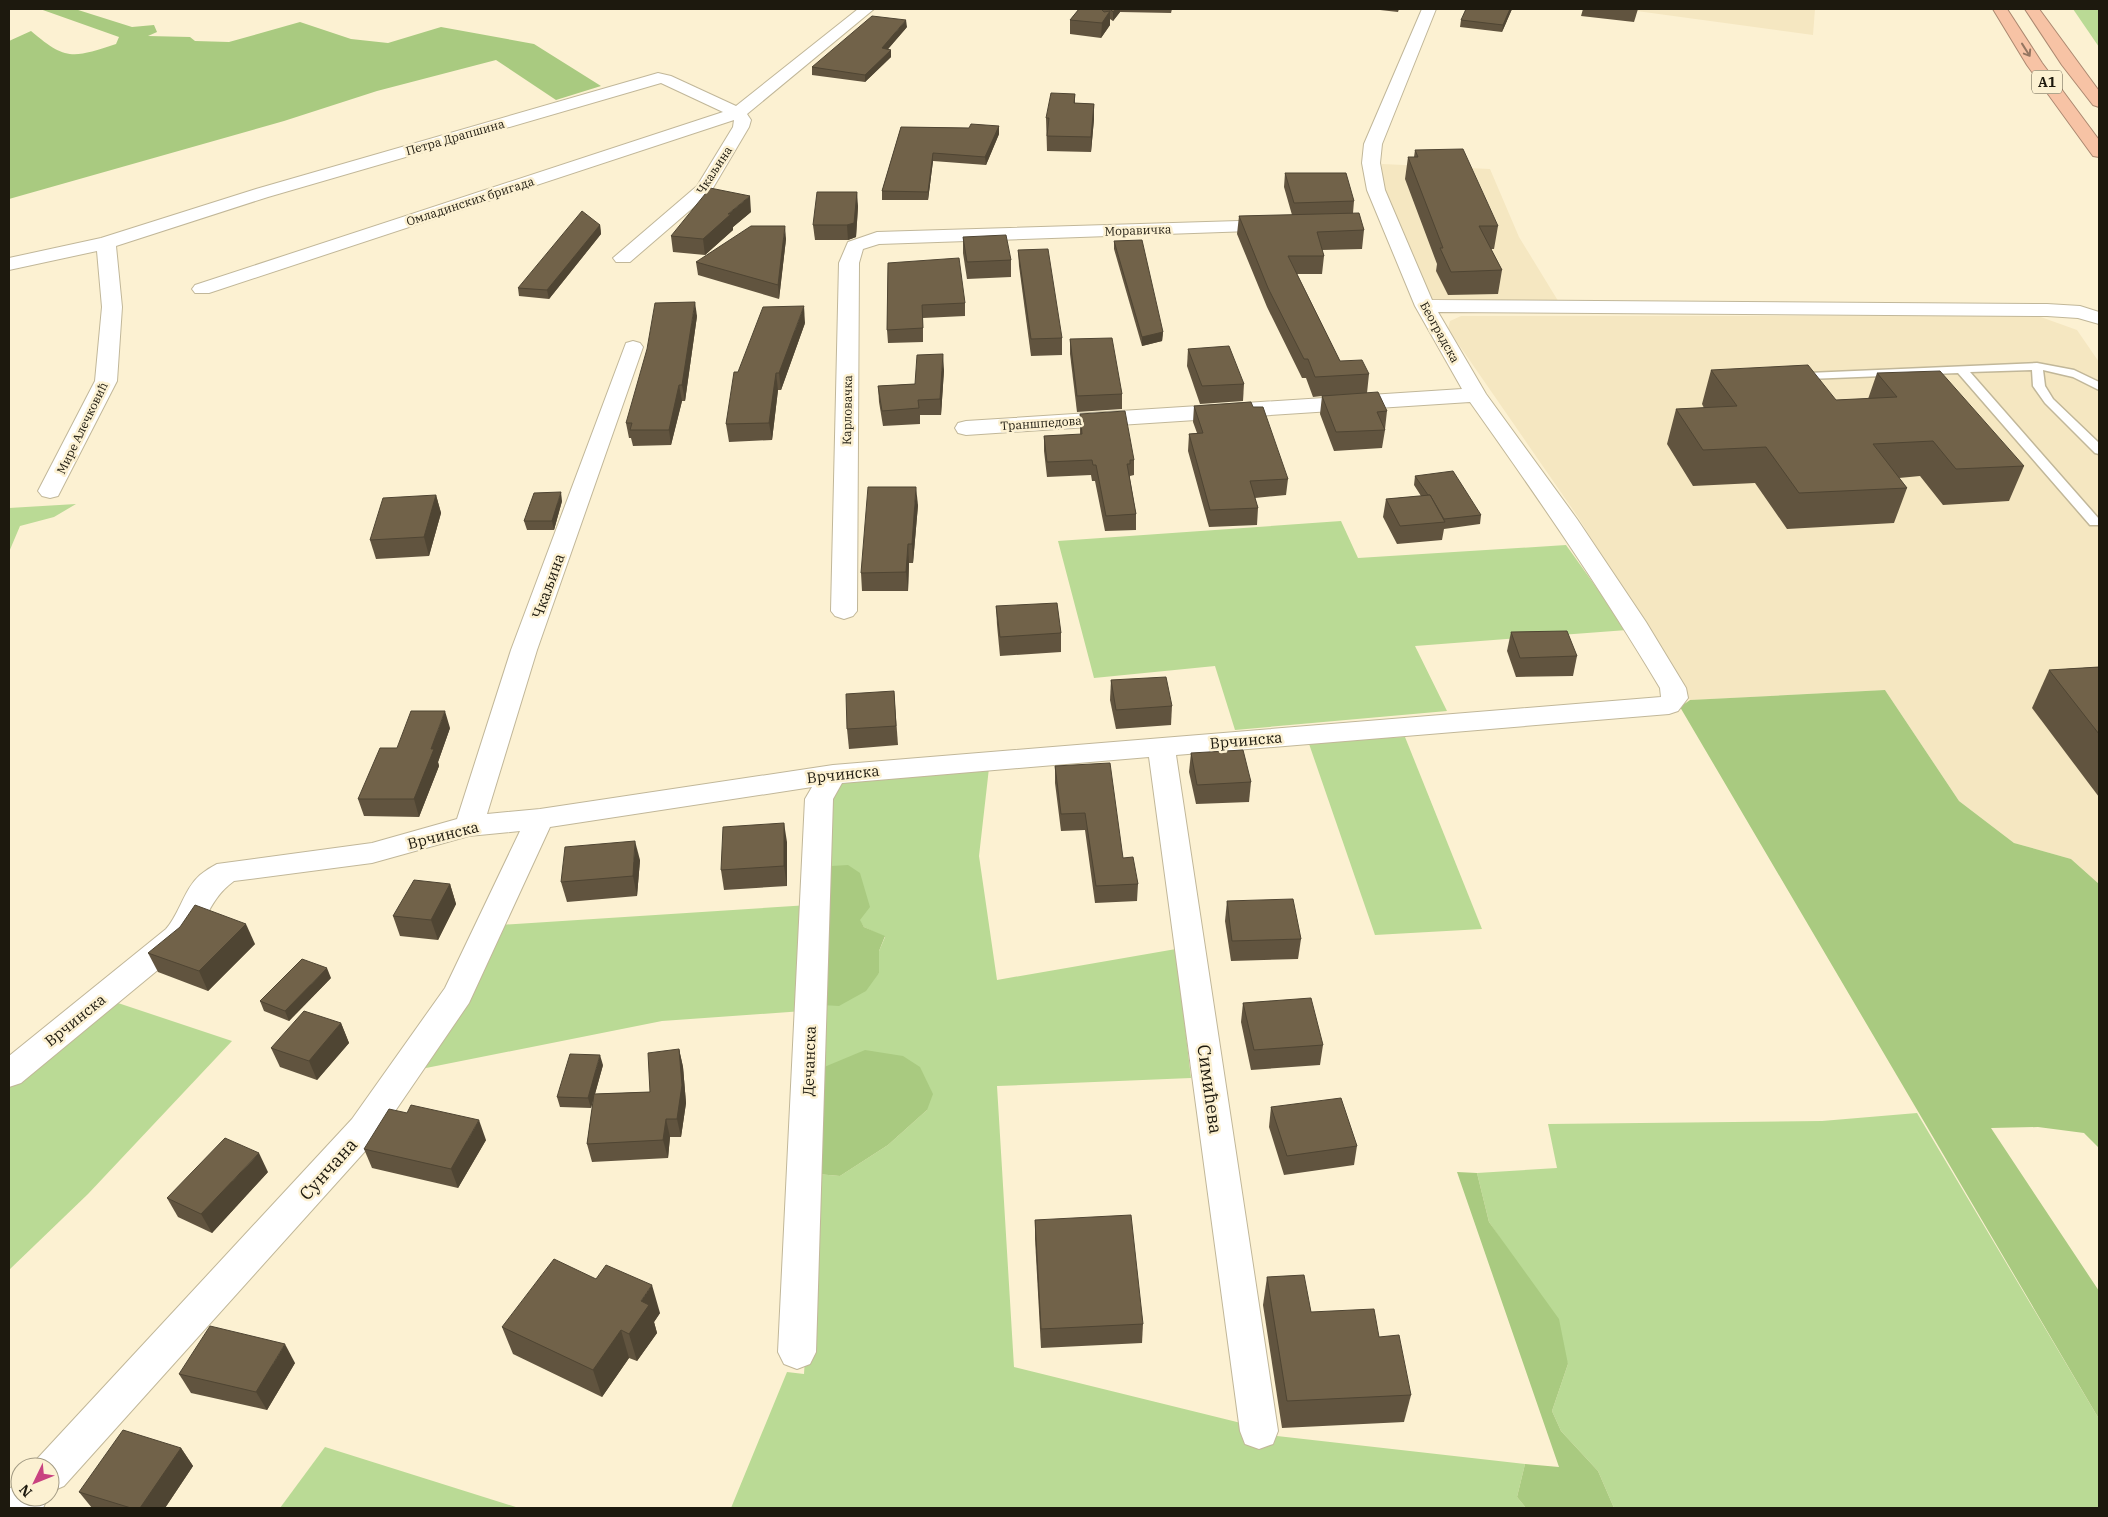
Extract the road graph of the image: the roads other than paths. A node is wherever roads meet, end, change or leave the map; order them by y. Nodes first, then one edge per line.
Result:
1 (867, 9) edge
2 (1429, 9) edge
3 (2000, 9) edge
4 (2032, 9) edge
5 (2099, 102) edge
6 (738, 113) junction
7 (2099, 152) edge
8 (1294, 225) edge
9 (887, 237) joint
10 (106, 243) junction
11 (624, 258) dead end
12 (9, 264) edge
13 (202, 288) dead end
14 (1425, 306) junction
15 (2099, 318) edge
16 (633, 347) dead end
17 (2037, 366) junction
18 (1961, 369) junction
19 (1808, 376) edge
20 (2099, 387) edge
21 (1476, 395) junction
22 (966, 428) dead end
23 (2099, 450) edge
24 (50, 491) dead end
25 (2095, 522) dead end
26 (844, 611) dead end
27 (1633, 622) joint
28 (1161, 748) junction
29 (833, 774) junction
30 (540, 819) junction
31 (469, 826) junction
32 (9, 1074) edge
33 (797, 1352) dead end
34 (1259, 1431) dead end
35 (60, 1462) edge

1 - 6 street
2 - 14 street, Београдска
3 -> 7 highway, A1
4 - 5 highway, A1
6 - 10 street, Петра Драпшина
6 - 11 street, Чкаљина
6 - 13 street, Омладинских бригада
8 - 9 street, Моравичка
9 - 26 street, Карловачка
10 - 12 street, Петра Драпшина
10 - 24 street, Мире Алечковић
14 - 15 street
14 - 21 street, Београдска
16 - 31 street, Чкаљина
17 - 18 lane
17 - 20 lane
17 - 23 lane
18 - 19 lane
18 - 25 lane
21 - 22 street, Траншпедова
21 - 27 street, Београдска
27 - 28 street, Врчинска
28 - 29 street, Врчинска
28 - 34 street, Симићева
29 - 30 street, Врчинска
29 - 33 street, Дечанска
30 - 31 street, Врчинска
30 - 35 street, Сунчана
31 - 32 street, Врчинска

